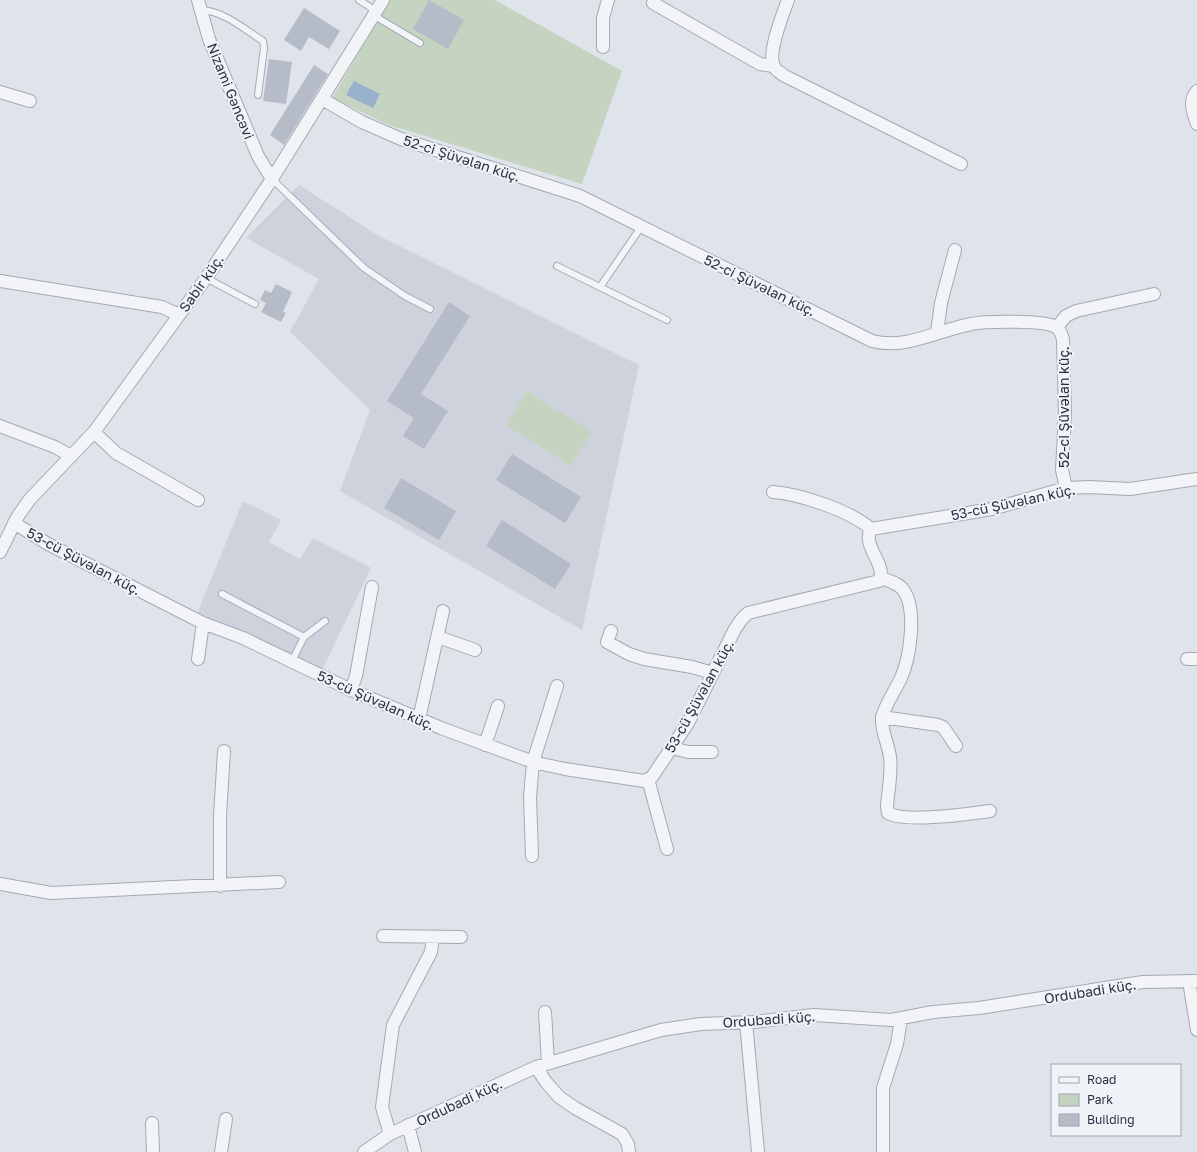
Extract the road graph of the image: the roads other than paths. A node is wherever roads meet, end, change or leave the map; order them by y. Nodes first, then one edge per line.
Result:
1 (359, 0) edge
2 (383, 0) edge
3 (608, 0) edge
4 (788, 0) edge
5 (653, 3) dead end
6 (200, 5) edge
7 (375, 13) junction
8 (420, 43) dead end
9 (603, 47) dead end
10 (773, 66) junction
11 (1197, 91) edge
12 (0, 92) edge
13 (258, 95) dead end
14 (322, 99) junction
15 (30, 101) dead end
16 (1197, 124) edge
17 (961, 164) dead end
18 (272, 179) junction
19 (641, 227) junction
20 (954, 250) dead end
21 (557, 266) dead end
22 (206, 278) junction
23 (0, 281) edge
24 (600, 287) junction
25 (1154, 294) dead end
26 (255, 304) dead end
27 (430, 309) dead end
28 (179, 315) junction
29 (667, 320) dead end
30 (1056, 327) junction
31 (937, 332) junction
32 (0, 426) edge
33 (94, 432) junction
34 (71, 456) junction
35 (1197, 479) edge
36 (1066, 488) junction
37 (773, 492) dead end
38 (198, 500) dead end
39 (14, 523) junction
40 (871, 529) junction
41 (0, 552) edge
42 (880, 578) junction
43 (372, 587) dead end
44 (222, 594) dead end
45 (443, 611) dead end
46 (325, 621) dead end
47 (203, 623) junction
48 (611, 631) dead end
49 (304, 637) junction
50 (438, 637) junction
51 (475, 650) dead end
52 (198, 659) dead end
53 (292, 661) junction
54 (714, 672) junction
55 (557, 686) dead end
56 (351, 690) junction
57 (498, 706) dead end
58 (882, 717) junction
59 (419, 719) junction
60 (485, 745) junction
61 (956, 746) dead end
62 (672, 748) junction
63 (224, 751) dead end
64 (712, 752) dead end
65 (533, 762) junction
66 (648, 779) junction
67 (990, 811) dead end
68 (667, 849) dead end
69 (532, 856) dead end
70 (280, 882) dead end
71 (0, 884) edge
72 (220, 886) junction
73 (383, 936) dead end
74 (432, 937) junction
75 (461, 937) dead end
76 (1193, 981) edge
77 (545, 1012) dead end
78 (901, 1019) junction
79 (746, 1022) junction
80 (1197, 1030) edge
81 (548, 1063) junction
82 (536, 1067) junction
83 (226, 1119) dead end
84 (152, 1123) dead end
85 (408, 1125) junction
86 (390, 1134) junction
87 (153, 1152) edge
88 (221, 1152) edge
89 (364, 1152) edge
90 (415, 1152) edge
91 (629, 1152) edge
92 (758, 1152) edge
93 (883, 1152) edge

1 - 7 lane
2 - 7 street, Sabir küç.
3 - 9 street
4 - 10 street
5 - 10 street
6 - 13 lane
6 - 18 street, Nizami Gəncəvi
7 - 8 lane
7 - 14 street, Sabir küç.
10 - 17 street
11 - 16 street
12 - 15 street
14 - 18 street, Sabir küç.
14 - 19 street, 52-ci Şüvəlan küç.
18 - 22 street, Sabir küç.
18 - 27 lane
19 - 24 lane
19 - 31 street, 52-ci Şüvəlan küç.
20 - 31 street
21 - 24 lane
22 - 26 lane
22 - 28 street, Sabir küç.
23 - 28 street
24 - 29 lane
25 - 30 street
28 - 33 street, Sabir küç.
30 - 31 street, 52-ci Şüvəlan küç.
30 - 36 street, 52-ci Şüvəlan küç.
32 - 34 street
33 - 34 street, Sabir küç.
33 - 38 street
34 - 39 street, Sabir küç.
35 - 36 street, 53-cü Şüvəlan küç.
36 - 40 street, 53-cü Şüvəlan küç.
37 - 40 street
39 - 41 street, Sabir küç.
39 - 47 street, 53-cü Şüvəlan küç.
40 - 42 street
42 - 54 street, 53-cü Şüvəlan küç.
42 - 58 street
43 - 56 street
44 - 49 lane
45 - 50 street
46 - 49 lane
47 - 52 street
47 - 53 street, 53-cü Şüvəlan küç.
48 - 54 street
49 - 53 lane
50 - 51 street
50 - 59 street
53 - 56 street, 53-cü Şüvəlan küç.
54 - 62 street, 53-cü Şüvəlan küç.
55 - 65 street
56 - 59 street, 53-cü Şüvəlan küç.
57 - 60 street
58 - 61 street
58 - 67 street
59 - 60 street, 53-cü Şüvəlan küç.
60 - 65 street, 53-cü Şüvəlan küç.
62 - 64 street
62 - 66 street, 53-cü Şüvəlan küç.
63 - 72 street
65 - 66 street, 53-cü Şüvəlan küç.
65 - 69 street
66 - 68 street
70 - 72 street
71 - 72 street
73 - 74 street
74 - 75 street
74 - 86 street
76 - 78 street, Ordubadi küç.
76 - 80 street
77 - 81 street
78 - 79 street, Ordubadi küç.
78 - 93 street
79 - 81 street, Ordubadi küç.
79 - 92 street
81 - 82 street, Ordubadi küç.
82 - 85 street, Ordubadi küç.
82 - 91 street
83 - 88 street
84 - 87 street
85 - 86 street, Ordubadi küç.
85 - 90 street
86 - 89 street, Ordubadi küç.

